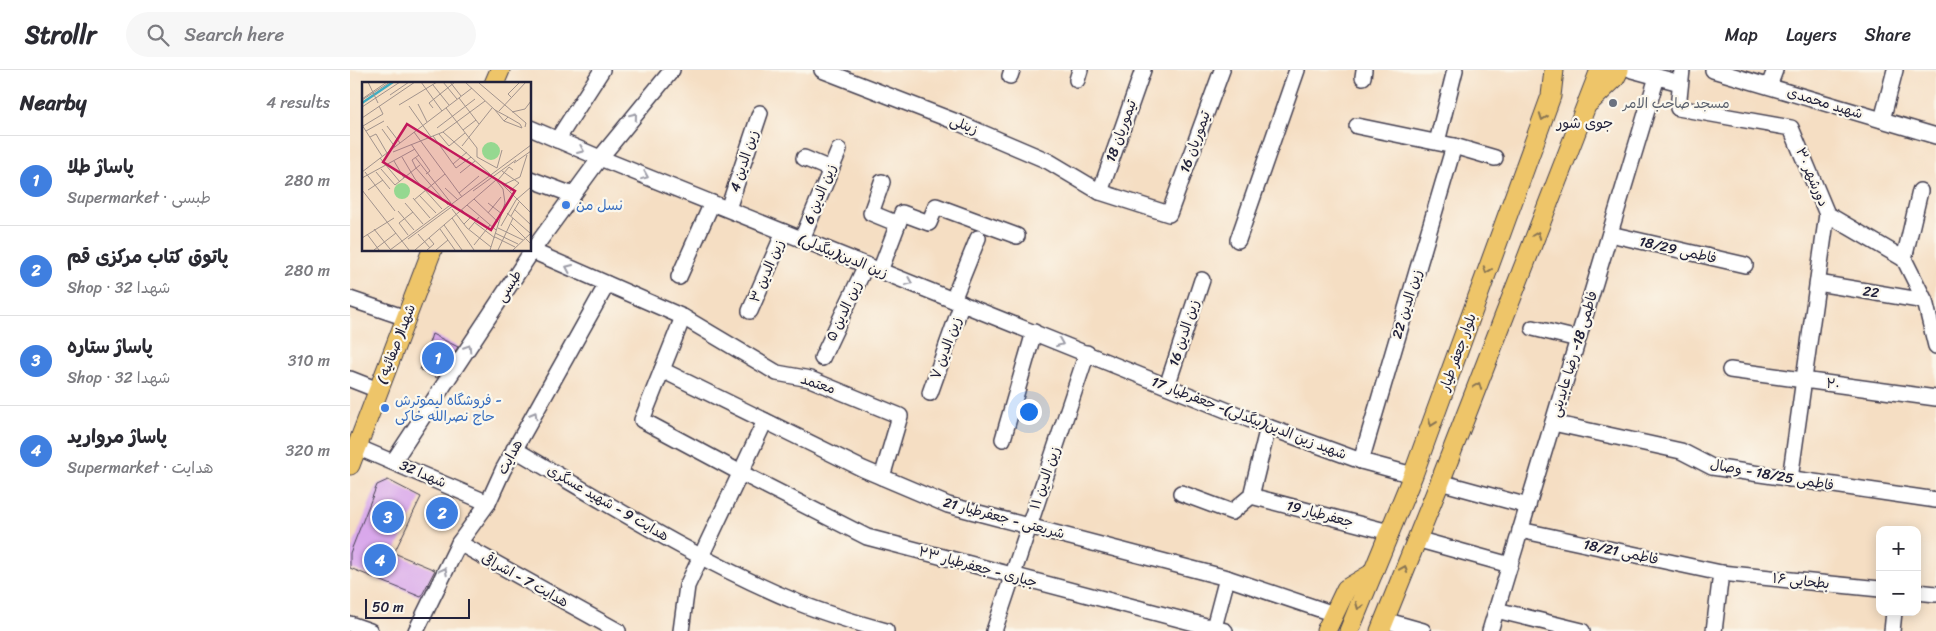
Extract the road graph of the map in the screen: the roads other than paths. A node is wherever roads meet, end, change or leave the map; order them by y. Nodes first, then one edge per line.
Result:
1 (500, 70) edge
2 (602, 70) edge
3 (672, 70) edge
4 (822, 70) edge
5 (1143, 70) edge
6 (1222, 70) edge
7 (1297, 70) edge
8 (1455, 70) edge
9 (1554, 70) edge
10 (1563, 70) edge
11 (1600, 70) edge
12 (1619, 70) edge
13 (1632, 70) edge
14 (1713, 70) edge
15 (1775, 70) edge
16 (1895, 70) edge
17 (1657, 77) junction
18 (1681, 77) edge
19 (495, 82) edge
20 (1769, 86) junction
21 (1551, 96) junction
22 (1587, 105) junction
23 (760, 113) dead end
24 (1882, 120) junction
25 (1357, 126) dead end
26 (531, 128) edge
27 (1936, 136) edge
28 (557, 140) junction
29 (1437, 142) junction
30 (1454, 146) junction
31 (838, 150) dead end
32 (600, 158) junction
33 (804, 158) dead end
34 (1495, 158) dead end
35 (830, 169) junction
36 (531, 179) edge
37 (882, 182) dead end
38 (1920, 191) dead end
39 (1100, 192) junction
40 (573, 195) junction
41 (712, 203) junction
42 (728, 209) junction
43 (1169, 214) joint
44 (1827, 214) junction
45 (898, 224) junction
46 (784, 232) junction
47 (1610, 234) junction
48 (1017, 236) dead end
49 (978, 238) dead end
50 (802, 239) junction
51 (1238, 240) dead end
52 (432, 251) edge
53 (532, 251) junction
54 (1904, 259) junction
55 (866, 265) junction
56 (1745, 265) dead end
57 (880, 270) junction
58 (679, 277) dead end
59 (1202, 280) dead end
60 (606, 284) junction
61 (1818, 284) junction
62 (350, 299) edge
63 (1925, 301) junction
64 (958, 302) junction
65 (750, 311) dead end
66 (683, 317) junction
67 (406, 318) junction
68 (1533, 328) dead end
69 (1034, 332) junction
70 (1578, 339) junction
71 (1936, 346) edge
72 (1087, 353) junction
73 (822, 358) dead end
74 (662, 370) junction
75 (1730, 370) dead end
76 (350, 379) edge
77 (1804, 380) junction
78 (1167, 386) junction
79 (378, 390) junction
80 (930, 393) dead end
81 (1936, 398) edge
82 (765, 420) junction
83 (1553, 422) junction
84 (1268, 427) junction
85 (1003, 439) dead end
86 (357, 447) junction
87 (514, 449) junction
88 (394, 462) junction
89 (1361, 462) junction
90 (350, 465) edge
91 (741, 473) junction
92 (1413, 475) junction
93 (882, 477) junction
94 (1790, 479) junction
95 (1440, 482) junction
96 (1181, 493) dead end
97 (1251, 496) junction
98 (1936, 500) edge
99 (488, 503) junction
100 (1528, 506) junction
101 (1029, 525) junction
102 (1520, 530) junction
103 (1389, 532) junction
104 (1416, 539) junction
105 (459, 543) junction
106 (702, 557) junction
107 (1510, 565) junction
108 (1373, 573) junction
109 (1721, 573) junction
110 (1012, 576) junction
111 (1227, 578) junction
112 (1876, 589) edge
113 (1921, 592) edge
114 (1936, 594) edge
115 (1496, 610) junction
116 (1894, 616) edge
117 (1330, 623) edge
118 (350, 624) edge
119 (1384, 627) edge
120 (1217, 630) edge
121 (370, 631) edge
122 (416, 631) edge
123 (618, 631) edge
124 (681, 631) edge
125 (886, 631) edge
126 (994, 631) edge
127 (1349, 631) edge
128 (1423, 631) edge
129 (1490, 631) edge
130 (1579, 631) edge
131 (1714, 631) edge
132 (1892, 631) edge

1 - 19 main road
2 - 28 street
32 -> 3 street, طبسی
4 - 39 street, زینلی
5 - 39 street, تیموریان 18
6 - 43 street, تیموریان 16
7 - 51 street
8 - 29 street
9 - 21 main road, بلوار جعفر طیار
10 - 21 main road
11 - 22 main road
12 - 22 main road
13 - 17 street
14 - 20 street, شهید محمدی
15 - 20 street
16 - 24 street
17 - 18 street
17 - 47 street, فاطمی 18- رضا عابدینی
18 - 44 street, دورشهر ۳۰
20 - 24 street, شهید محمدی
21 -> 92 main road, بلوار جعفر طیار
95 -> 22 main road
23 - 42 street, زین الدین 4
24 - 27 street, شهید محمدی
25 - 29 street
26 - 28 street, زین الدین(بیگدلی)
28 -> 32 street, زین الدین(بیگدلی)
29 - 30 street
30 - 34 street
30 - 89 street, زین الدین 22
31 - 35 street, زین الدین 6
32 - 40 street, طبسی
32 -> 41 street, زین الدین(بیگدلی)
33 - 35 street
35 - 50 street, زین الدین 6
36 - 40 street
37 - 45 street
38 - 54 street
39 - 43 street, زینلی
40 - 53 street, طبسی
41 - 42 street, زین الدین(بیگدلی)
41 - 58 street
42 - 46 street, زین الدین(بیگدلی)
44 - 54 street, دورشهر ۳۰
44 - 61 street
45 - 48 street
45 - 57 street
46 - 50 street, زین الدین(بیگدلی)
46 - 65 street, زین الدین ۳
47 - 56 street, فاطمی 18/29
47 - 70 street, فاطمی 18- رضا عابدینی
49 - 64 street, زین الدین ۷
50 - 55 street, زین الدین(بیگدلی)
52 - 67 main road, شهدا( صفائیه )
60 -> 53 street, معتمد
88 -> 53 street, طبسی
54 - 63 street
55 - 57 street, زین الدین(بیگدلی)
55 - 73 street, زین الدین ۵
57 -> 64 street, زین الدین(بیگدلی)
59 - 78 street, زین الدین 16
60 - 66 street, معتمد
87 -> 60 street, هدایت
61 - 63 street, 22
61 - 77 street
62 - 67 street
63 - 71 street
64 - 69 street, زین الدین(بیگدلی)
64 - 80 street, زین الدین ۷
66 - 74 street
66 - 93 street, معتمد
67 - 79 main road, شهدا( صفائیه )
68 - 70 street
69 -> 72 street, زین الدین(بیگدلی)
69 - 85 street
70 - 83 street, فاطمی 18- رضا عابدینی
72 - 78 street, شهید زین الدین(بیگدلی)- جعفرطیار 17
72 - 101 street, زین الدین ۱۱
74 - 82 street, شریعتی - جعفرطیار 21
74 - 91 street, جباری - جعفرطیار ۲۳
75 - 77 street, ۲۰
76 - 79 street
77 - 81 street, ۲۰
77 - 94 street
78 - 84 street, شهید زین الدین(بیگدلی)- جعفرطیار 17
79 - 86 main road, شهدا( صفائیه )
82 - 91 street
82 - 93 street, شریعتی - جعفرطیار 21
83 - 94 street, فاطمی 18/25 - وصال
83 - 100 street, فاطمی 18- رضا عابدینی
84 - 89 street, شهید زین الدین(بیگدلی)- جعفرطیار 17
84 - 97 street
86 - 88 street, شهدا 32
86 - 90 main road, شهدا( صفائیه )
87 - 99 street, هدایت
87 - 106 street, هدایت 9 - شهید عسگری
88 - 99 street, شهدا 32
89 - 92 street, شهید زین الدین(بیگدلی)- جعفرطیار 17
91 - 106 street
91 - 110 street, جباری - جعفرطیار ۲۳
92 - 95 main road
92 - 103 main road, بلوار جعفر طیار
93 - 101 street, شریعتی - جعفرطیار 21
94 - 98 street, فاطمی 18/25 - وصال
95 - 100 street
95 - 104 main road
96 - 97 street
97 - 103 street, جعفرطیار 19
99 - 105 street, هدایت
100 - 102 street, فاطمی 18- رضا عابدینی
101 - 110 street, زین الدین ۱۱
101 - 111 street, شریعتی - جعفرطیار 21
102 - 107 street, فاطمی 18- رضا عابدینی
102 - 109 street, فاطمی 18/21
103 - 108 main road, بلوار جعفر طیار
104 - 107 street
119 -> 104 main road
122 -> 105 street, هدایت
105 - 123 street, هدایت 7 - اشراقی
106 - 124 street
106 - 125 street, هدایت 9 - شهید عسگری
107 - 115 street, فاطمی 18- رضا عابدینی
108 - 117 main road
108 -> 127 main road, بلوار جعفر طیار
109 - 112 street, بطحایی ۱۶
109 - 131 street
110 - 120 street, جباری - جعفرطیار ۲۳
110 - 126 street, زین الدین ۱۱
111 - 117 street, شریعتی - جعفرطیار 21
111 - 120 street
113 - 114 street
115 - 129 street, فاطمی 18- رضا عابدینی
115 - 130 street
116 - 132 street
118 - 121 street
119 - 128 street

